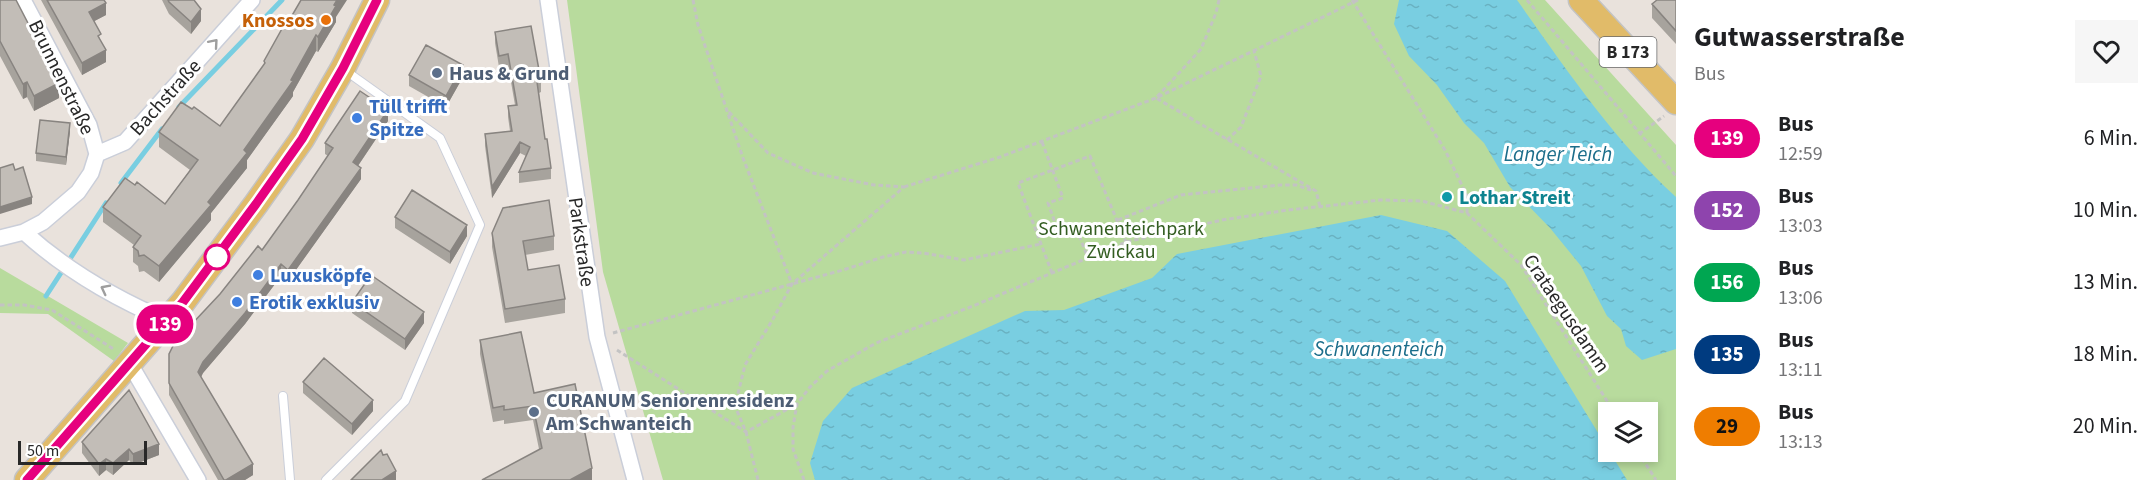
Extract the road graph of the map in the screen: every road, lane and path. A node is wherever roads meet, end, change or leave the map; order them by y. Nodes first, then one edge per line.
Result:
1 (23, 0) edge
2 (252, 0) edge
3 (377, 0) edge
4 (548, 0) edge
5 (693, 0) edge
6 (1219, 0) edge
7 (1527, 0) edge
8 (1581, 0) edge
9 (1355, 1) edge
10 (1254, 51) junction
11 (343, 68) junction
12 (1156, 98) junction
13 (1671, 108) edge
14 (729, 112) junction
15 (1639, 134) junction
16 (1227, 140) junction
17 (1042, 142) junction
18 (97, 154) junction
19 (1053, 170) junction
20 (1676, 176) edge
21 (904, 187) junction
22 (1316, 191) junction
23 (1320, 207) junction
24 (1467, 213) junction
25 (1118, 220) junction
26 (24, 232) junction
27 (0, 238) edge
28 (1126, 242) junction
29 (1041, 244) junction
30 (1088, 258) junction
31 (1052, 273) junction
32 (792, 284) junction
33 (0, 305) edge
34 (168, 321) junction
35 (597, 337) junction
36 (130, 364) junction
37 (283, 396) dead end
38 (1608, 402) edge
39 (797, 404) junction
40 (747, 432) junction
41 (1644, 462) edge
42 (27, 480) edge
43 (198, 480) edge
44 (290, 480) edge
45 (326, 480) edge
46 (635, 480) edge
47 (758, 480) edge
48 (804, 480) edge
49 (1656, 480) edge

1 - 18 street, Brunnenstraße
18 -> 2 street, Bachstraße
3 - 11 main road
4 - 35 street, Parkstraße
5 - 14 path
6 - 12 path
7 - 15 path
8 - 13 main road, B 173
9 - 10 path
9 - 24 path
10 - 12 path
10 - 16 path
11 - 34 main road
11 - 45 lane
12 - 16 path
12 - 17 path
13 - 15 path
14 - 21 path
14 - 32 path
15 - 20 path
16 - 22 path
17 - 19 path
17 - 21 path
18 - 26 street
19 - 25 path
19 - 29 path
19 - 30 path
21 - 32 path
22 - 23 path
22 - 25 path
23 - 24 path, Crataegusdamm
23 - 28 path, Crataegusdamm
24 - 38 path, Crataegusdamm
25 - 28 path
26 - 27 street
34 -> 26 street
28 - 30 path, Crataegusdamm
29 - 31 path
29 - 32 path
30 - 31 path, Crataegusdamm
31 - 39 path, Crataegusdamm
32 - 35 path
32 - 40 path
33 - 36 path
34 - 36 main road
35 - 40 path
35 - 46 street, Parkstraße
36 - 42 main road
36 - 43 street
37 - 44 lane
39 - 40 path
39 - 48 path
40 - 47 path
41 - 49 path

